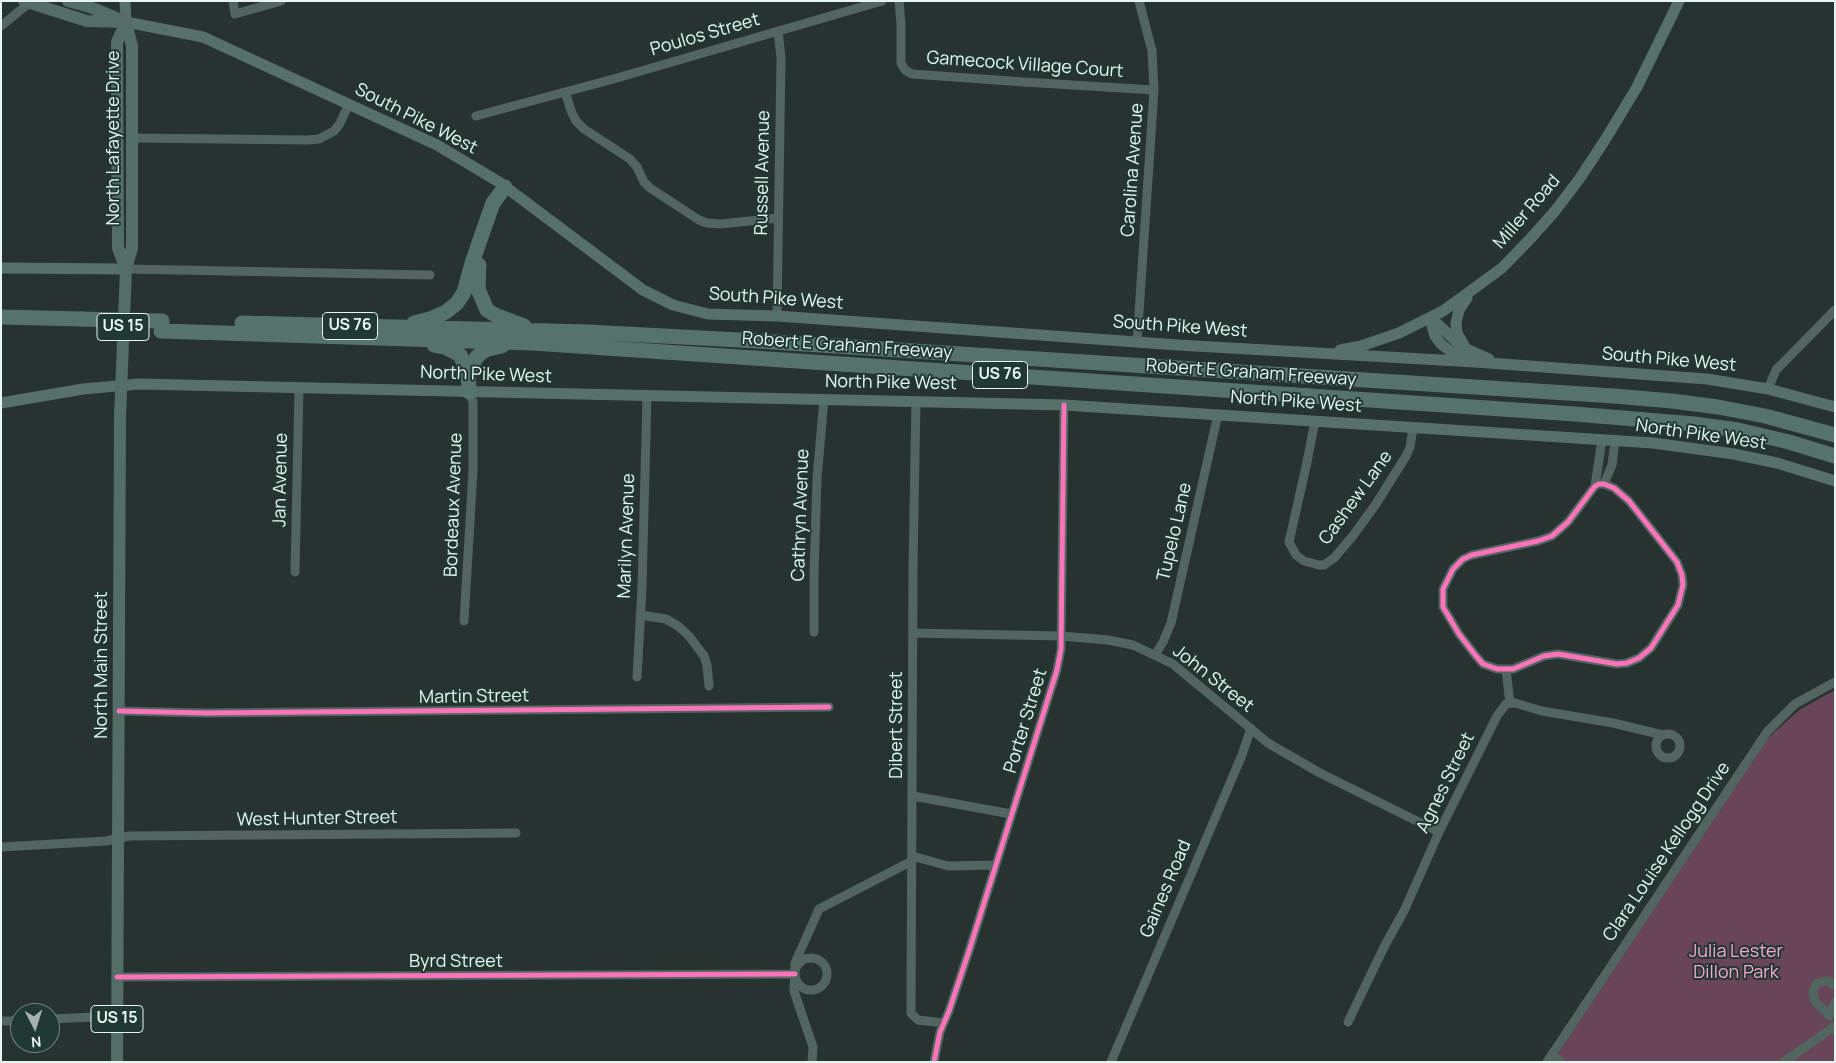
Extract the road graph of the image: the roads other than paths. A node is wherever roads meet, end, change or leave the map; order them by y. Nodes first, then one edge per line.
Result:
1 (68, 1) edge
2 (125, 1) edge
3 (233, 1) edge
4 (281, 1) edge
5 (882, 1) edge
6 (899, 1) edge
7 (1139, 1) edge
8 (1679, 1) edge
9 (26, 2) edge
10 (126, 22) junction
11 (1, 26) edge
12 (778, 31) junction
13 (1154, 90) junction
14 (565, 92) junction
15 (349, 104) junction
16 (476, 116) dead end
17 (132, 138) junction
18 (505, 187) junction
19 (778, 218) junction
20 (484, 229) junction
21 (1, 268) edge
22 (126, 269) junction
23 (430, 275) dead end
24 (1474, 290) junction
25 (1835, 310) edge
26 (777, 316) junction
27 (1, 317) edge
28 (1430, 318) junction
29 (82, 324) junction
30 (1, 326) edge
31 (393, 333) junction
32 (536, 337) junction
33 (1137, 342) junction
34 (1468, 350) junction
35 (1319, 353) junction
36 (1474, 362) junction
37 (1498, 363) junction
38 (468, 372) junction
39 (120, 385) junction
40 (299, 388) junction
41 (1768, 389) junction
42 (469, 392) junction
43 (647, 396) junction
44 (824, 399) junction
45 (916, 401) junction
46 (1, 402) edge
47 (1064, 405) junction
48 (1835, 407) edge
49 (1218, 414) junction
50 (1314, 421) junction
51 (1413, 428) junction
52 (1835, 435) edge
53 (1602, 440) junction
54 (1615, 441) junction
55 (1835, 456) edge
56 (1835, 480) edge
57 (1604, 484) junction
58 (1595, 486) junction
59 (295, 572) dead end
60 (640, 615) junction
61 (464, 621) dead end
62 (814, 632) dead end
63 (913, 634) junction
64 (1062, 636) junction
65 (1155, 654) junction
66 (1506, 670) junction
67 (637, 678) dead end
68 (1835, 682) edge
69 (709, 686) dead end
70 (1510, 703) junction
71 (830, 707) dead end
72 (119, 711) junction
73 (1251, 728) junction
74 (1663, 735) dead end
75 (912, 796) junction
76 (1011, 814) junction
77 (516, 832) dead end
78 (1439, 832) junction
79 (118, 838) junction
80 (1, 847) edge
81 (912, 858) junction
82 (996, 865) junction
83 (795, 974) junction
84 (117, 977) junction
85 (1835, 985) edge
86 (1835, 1002) edge
87 (117, 1016) junction
88 (1829, 1016) junction
89 (60, 1019) edge
90 (1348, 1022) dead end
91 (1834, 1027) edge
92 (942, 1028) junction
93 (1549, 1058) edge
94 (117, 1062) edge
95 (812, 1062) edge
96 (934, 1062) edge
97 (1110, 1062) edge
98 (1561, 1062) edge
99 (1784, 1062) edge

1 - 10 main road
2 - 10 main road
3 - 4 street
5 - 12 street, Poulos Street
6 - 13 street, Gamecock Village Court
7 - 13 street, Carolina Avenue
8 - 24 main road, Miller Road
9 - 10 main road
9 - 11 street
10 - 15 main road, South Pike West
10 - 17 main road, North Lafayette Drive
10 - 22 main road
12 - 14 street, Poulos Street
12 - 19 street, Russell Avenue
13 - 33 street, Carolina Avenue
14 - 16 street, Poulos Street
14 - 19 street
15 - 17 street
15 - 18 main road, South Pike West
17 - 22 main road, North Lafayette Drive
18 - 20 highway
18 - 26 main road, South Pike West
19 - 26 street, Russell Avenue
20 - 31 highway
20 - 32 highway
21 - 22 main road
22 - 23 street
22 - 39 main road, North Main Street / US 15
24 - 28 main road, Miller Road
24 - 34 main road
25 - 41 street
26 - 33 main road, South Pike West
27 - 29 highway, Robert E Graham Freeway / US 76
28 - 34 main road, South Pike West
28 - 35 main road, Miller Road
28 - 36 main road, South Pike West
29 - 30 highway, Robert E Graham Freeway / US 76
29 - 31 highway, Robert E Graham Freeway / US 76, bridge
31 - 32 highway, Robert E Graham Freeway / US 76
31 - 38 highway
32 - 38 highway
32 - 52 highway, Robert E Graham Freeway / US 76
32 - 55 highway, Robert E Graham Freeway / US 76
33 - 35 main road, South Pike West
34 - 37 main road, South Pike West
35 - 36 main road
36 - 37 main road, South Pike West
37 - 41 main road, South Pike West
38 - 42 highway
39 - 40 main road, North Pike West
39 - 46 main road, North Pike West
39 - 72 main road, North Main Street / US 15
40 - 42 main road, North Pike West
40 - 59 street, Jan Avenue
41 - 48 main road, South Pike West
42 - 43 main road, North Pike West
42 - 61 street, Bordeaux Avenue
43 - 44 main road, North Pike West
43 - 60 street, Marilyn Avenue
44 - 45 main road, North Pike West
44 - 62 street, Cathryn Avenue
45 - 47 main road, North Pike West
45 - 63 street, Dibert Street
47 - 49 main road, North Pike West
47 - 64 street, Porter Street
49 - 50 main road, North Pike West
49 - 65 street, Tupelo Lane
50 - 51 main road, North Pike West
50 - 51 street, Cashew Lane
51 - 53 main road, North Pike West
53 - 54 main road, North Pike West
53 - 58 street
54 - 56 main road, North Pike West
54 - 57 street
57 - 58 street
57 - 66 street
58 - 66 street
60 - 67 street, Marilyn Avenue
60 - 69 street
63 - 64 street, John Street
63 - 75 street, Dibert Street
64 - 65 street, John Street
64 - 76 street, Porter Street
65 - 73 street, John Street
66 - 70 street
68 - 93 street, Clara Louise Kellogg Drive
70 - 74 street
70 - 78 street, Agnes Street
71 - 72 street, Martin Street
72 - 79 main road, North Main Street / US 15
73 - 78 street, John Street
73 - 97 street, Gaines Road
75 - 76 street
75 - 81 street, Dibert Street
76 - 82 street, Porter Street
77 - 79 street, West Hunter Street
78 - 90 street, Agnes Street
79 - 80 street, West Hunter Street
79 - 84 main road, North Main Street / US 15
81 - 82 street
81 - 83 street
81 - 92 street, Dibert Street
82 - 92 street, Porter Street
83 - 84 street, Byrd Street
83 - 95 street
84 - 87 main road, North Main Street / US 15
85 - 88 street
86 - 88 street
87 - 89 street
87 - 94 main road, North Main Street / US 15
88 - 91 street
91 - 99 street
92 - 96 street, Porter Street
93 - 98 street

